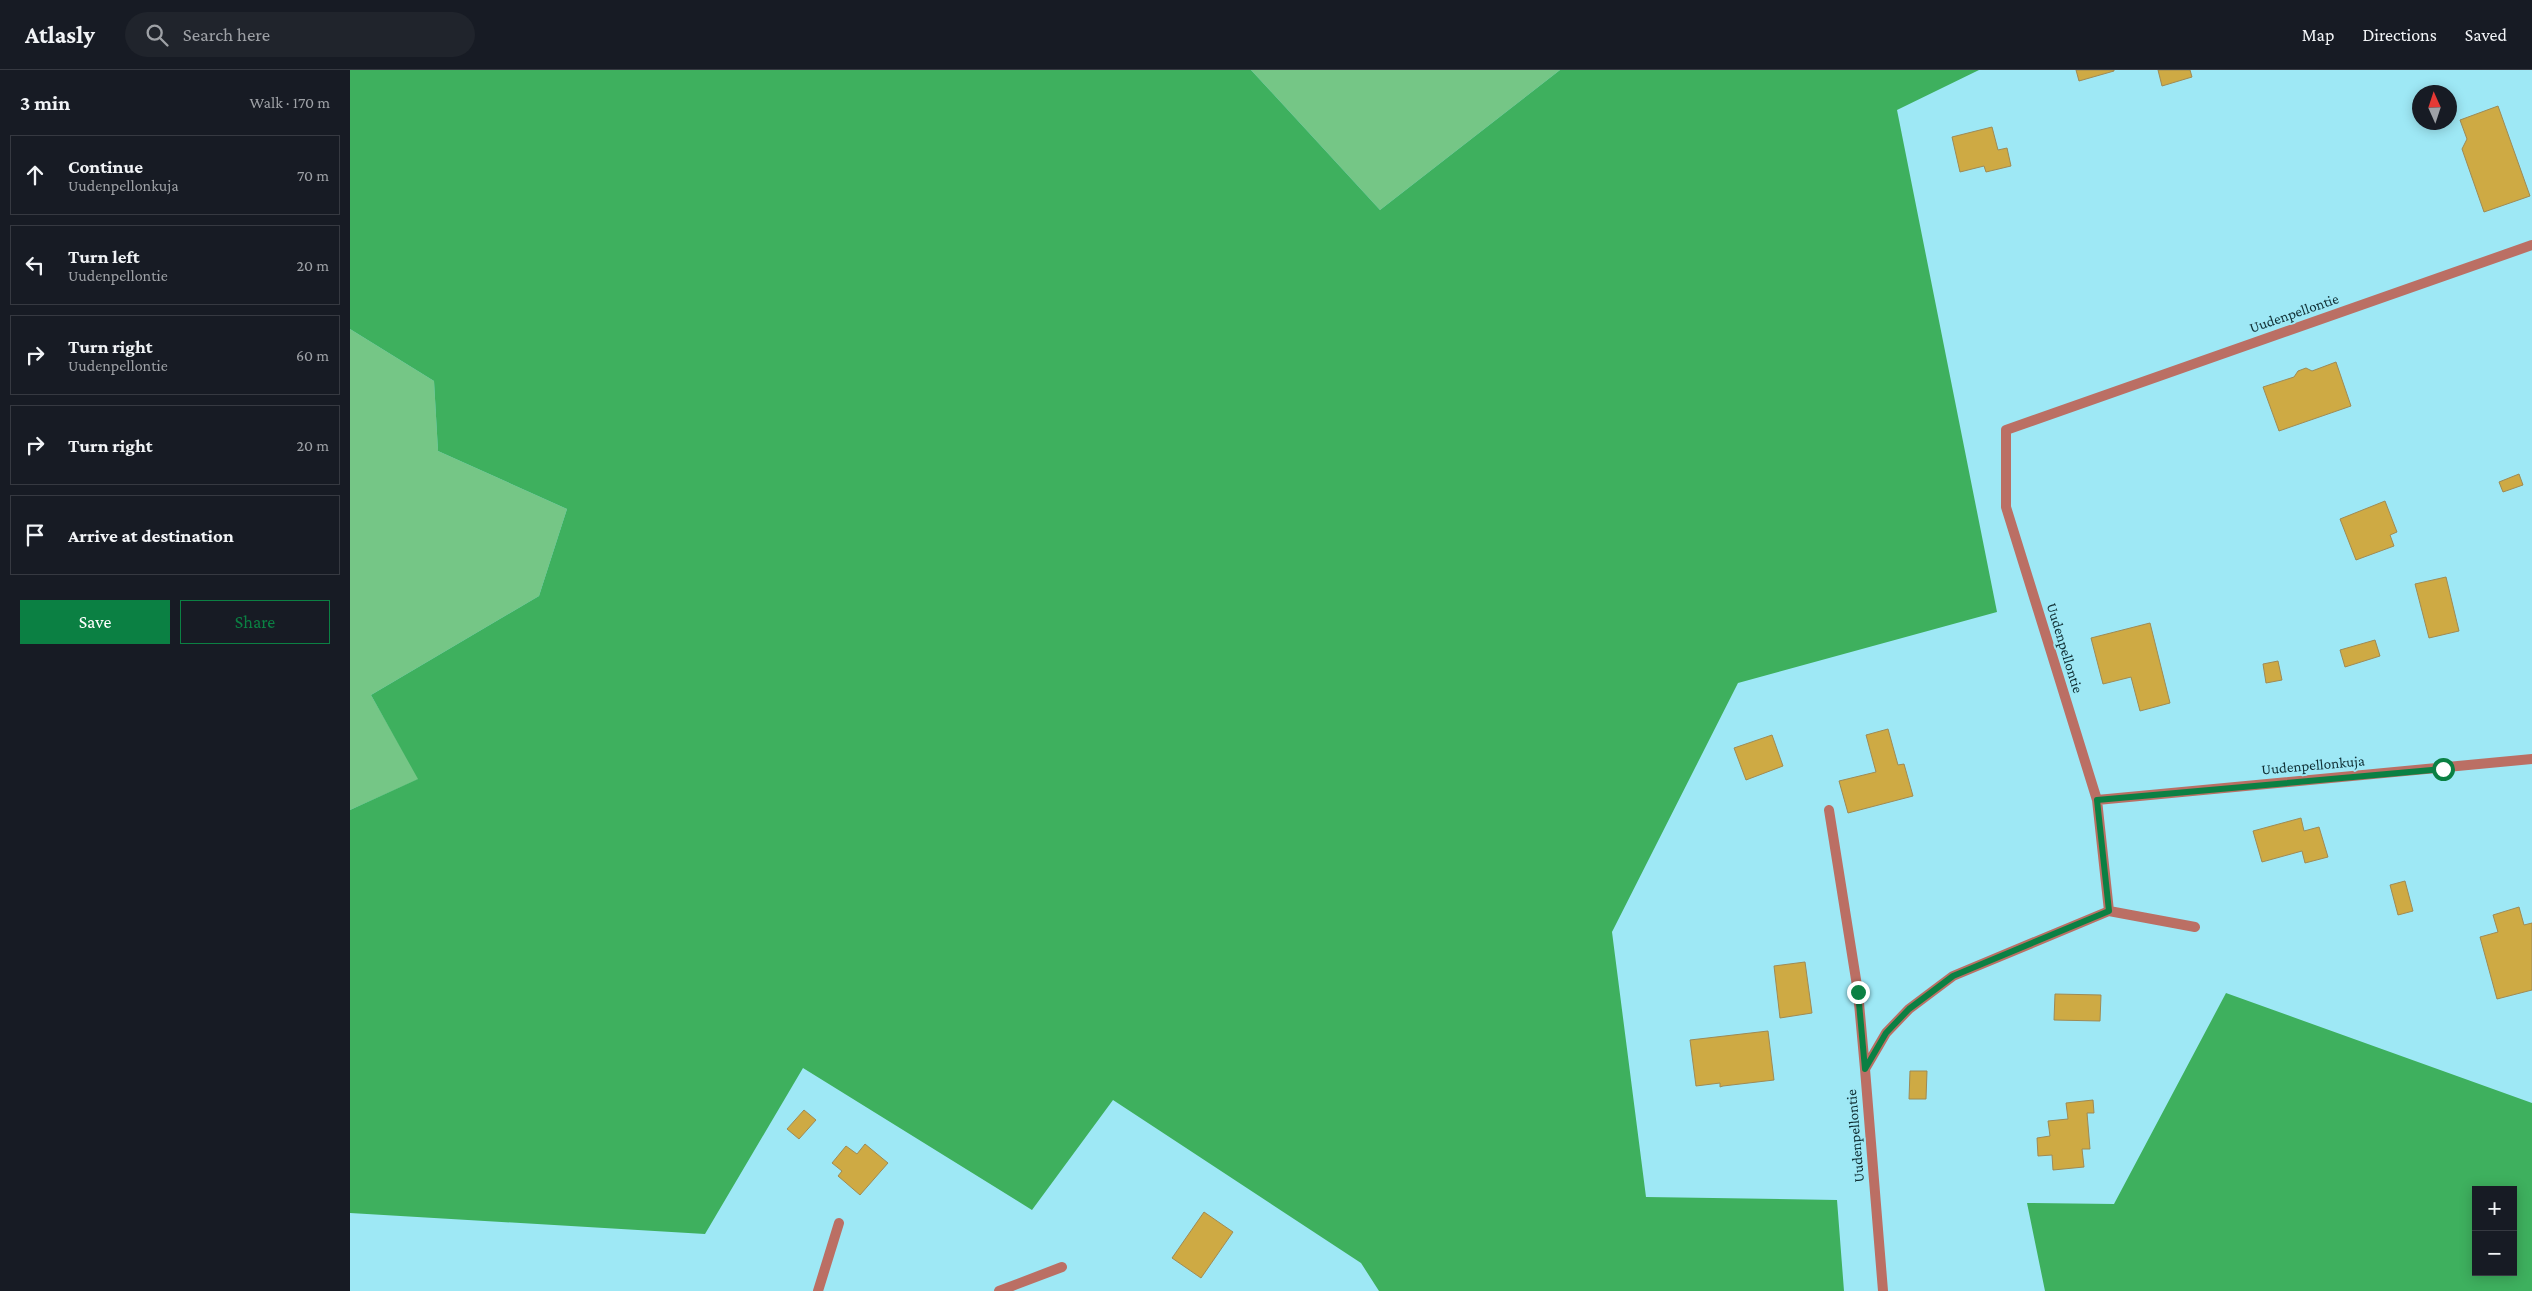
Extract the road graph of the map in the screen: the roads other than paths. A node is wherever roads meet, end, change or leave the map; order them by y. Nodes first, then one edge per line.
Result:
1 (2532, 245) edge
2 (2532, 759) edge
3 (2097, 800) junction
4 (1829, 810) dead end
5 (2109, 911) junction
6 (2195, 927) dead end
7 (1865, 1069) junction
8 (839, 1223) dead end
9 (1062, 1267) dead end
10 (818, 1291) edge
11 (999, 1291) edge
12 (1883, 1291) edge

1 - 3 lane, Uudenpellontie
2 - 3 lane, Uudenpellonkuja
3 - 5 lane, Uudenpellontie
4 - 7 lane
5 - 6 lane
5 - 7 lane, Uudenpellontie
7 - 12 lane, Uudenpellontie
8 - 10 lane
9 - 11 lane

